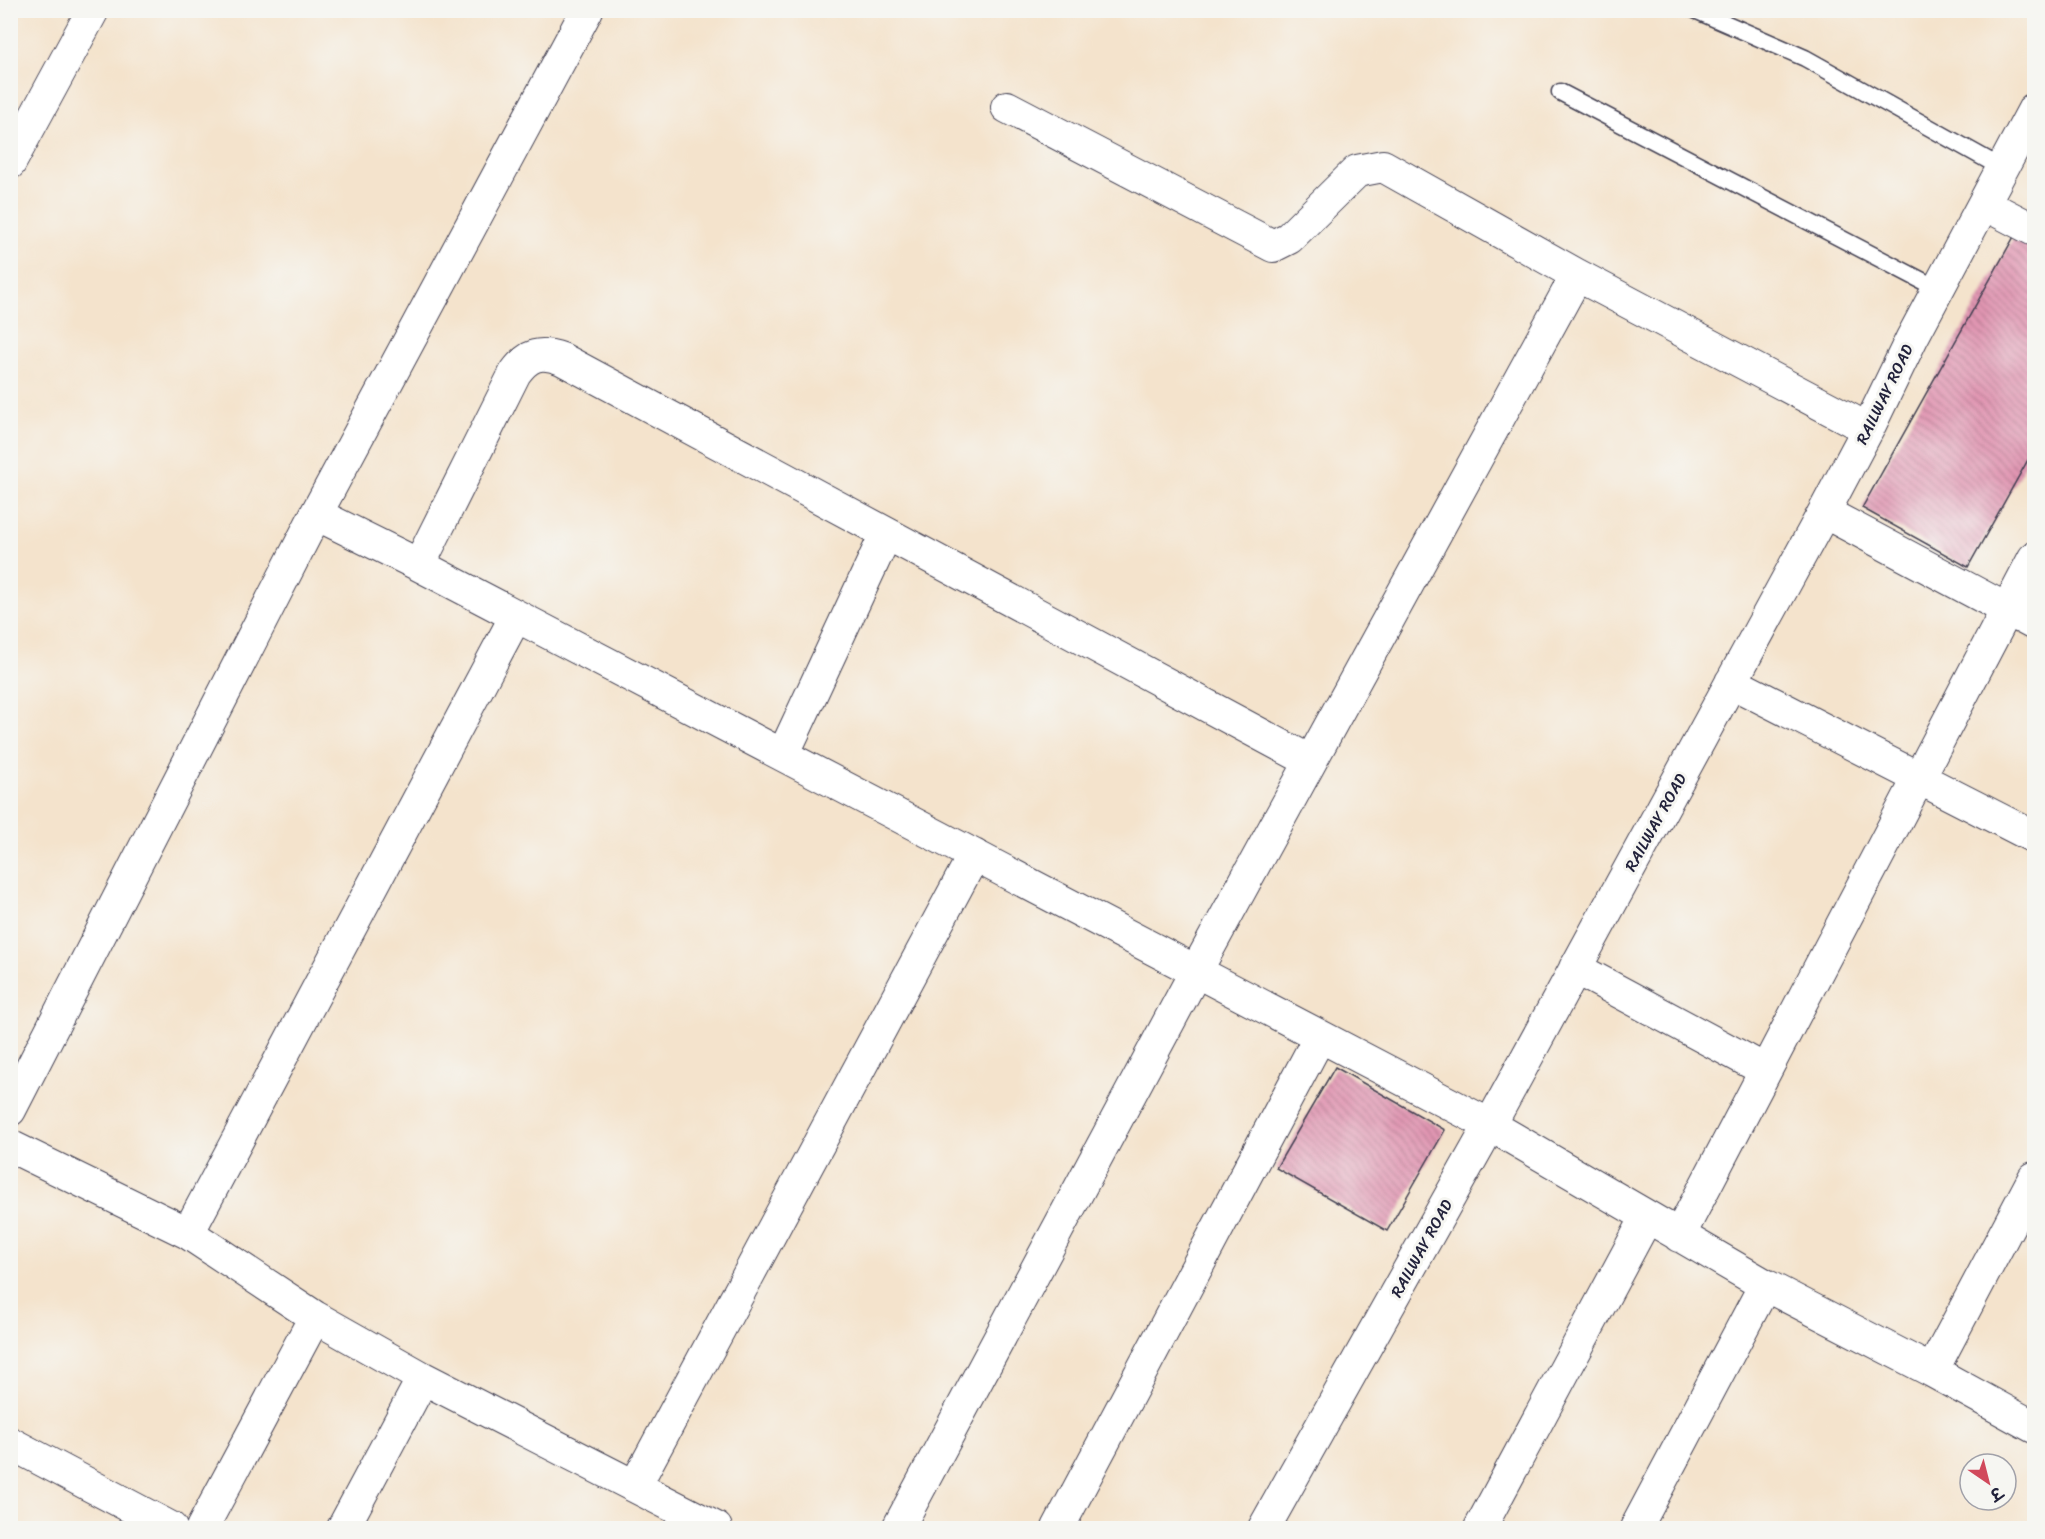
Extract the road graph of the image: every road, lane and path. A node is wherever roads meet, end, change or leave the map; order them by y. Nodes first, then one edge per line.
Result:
1 (93, 10) edge
2 (587, 10) edge
3 (1695, 10) edge
4 (1560, 92) dead end
5 (1007, 107) dead end
6 (2034, 109) edge
7 (10, 163) edge
8 (2002, 168) junction
9 (1984, 204) junction
10 (2034, 230) edge
11 (1577, 274) junction
12 (1938, 289) junction
13 (1868, 429) junction
14 (1824, 512) junction
15 (316, 514) junction
16 (886, 534) junction
17 (2034, 558) edge
18 (419, 565) junction
19 (2007, 609) junction
20 (516, 616) junction
21 (2034, 624) edge
22 (1731, 682) junction
23 (783, 755) junction
24 (1311, 761) junction
25 (1919, 778) junction
26 (2034, 837) edge
27 (974, 855) junction
28 (1575, 968) junction
29 (1197, 971) junction
30 (1320, 1036) junction
31 (1765, 1070) junction
32 (10, 1110) edge
33 (1490, 1125) junction
34 (10, 1146) edge
35 (2034, 1178) edge
36 (1647, 1217) junction
37 (188, 1233) junction
38 (1679, 1236) junction
39 (1766, 1285) junction
40 (315, 1317) junction
41 (1932, 1371) junction
42 (423, 1378) junction
43 (2034, 1427) edge
44 (10, 1443) edge
45 (635, 1486) junction
46 (171, 1528) edge
47 (202, 1528) edge
48 (343, 1528) edge
49 (716, 1528) edge
50 (898, 1528) edge
51 (1058, 1528) edge
52 (1264, 1528) edge
53 (1480, 1528) edge
54 (1636, 1528) edge

1 - 7 street
2 - 15 street
3 - 8 lane
4 - 12 lane
5 - 11 street
6 - 8 street, RAILWAY ROAD
8 - 9 street, RAILWAY ROAD
9 - 10 street
9 - 12 street, RAILWAY ROAD
11 - 13 street
11 - 24 street
12 - 13 street, RAILWAY ROAD
13 - 14 street, RAILWAY ROAD
14 - 19 street
14 - 22 street, RAILWAY ROAD
15 - 18 street
15 - 32 street
16 - 18 street
16 - 23 street
16 - 24 street
17 - 19 street
18 - 20 street
19 - 21 street
19 - 25 street
20 - 23 street
20 - 37 street
22 - 25 street
22 - 28 street, RAILWAY ROAD
23 - 27 street
24 - 29 street
25 - 26 street
25 - 31 street
27 - 29 street
27 - 45 street
28 - 31 street
28 - 33 street, RAILWAY ROAD
29 - 30 street
29 - 50 street
30 - 33 street
30 - 51 street
31 - 38 street
33 - 36 street
33 - 52 street, RAILWAY ROAD
34 - 37 street
35 - 41 street
36 - 38 street
36 - 53 street
37 - 40 street
38 - 39 street
39 - 41 street
39 - 54 street
40 - 42 street
40 - 47 street
41 - 43 street
42 - 45 street
42 - 48 street
44 - 46 street
45 - 49 street

